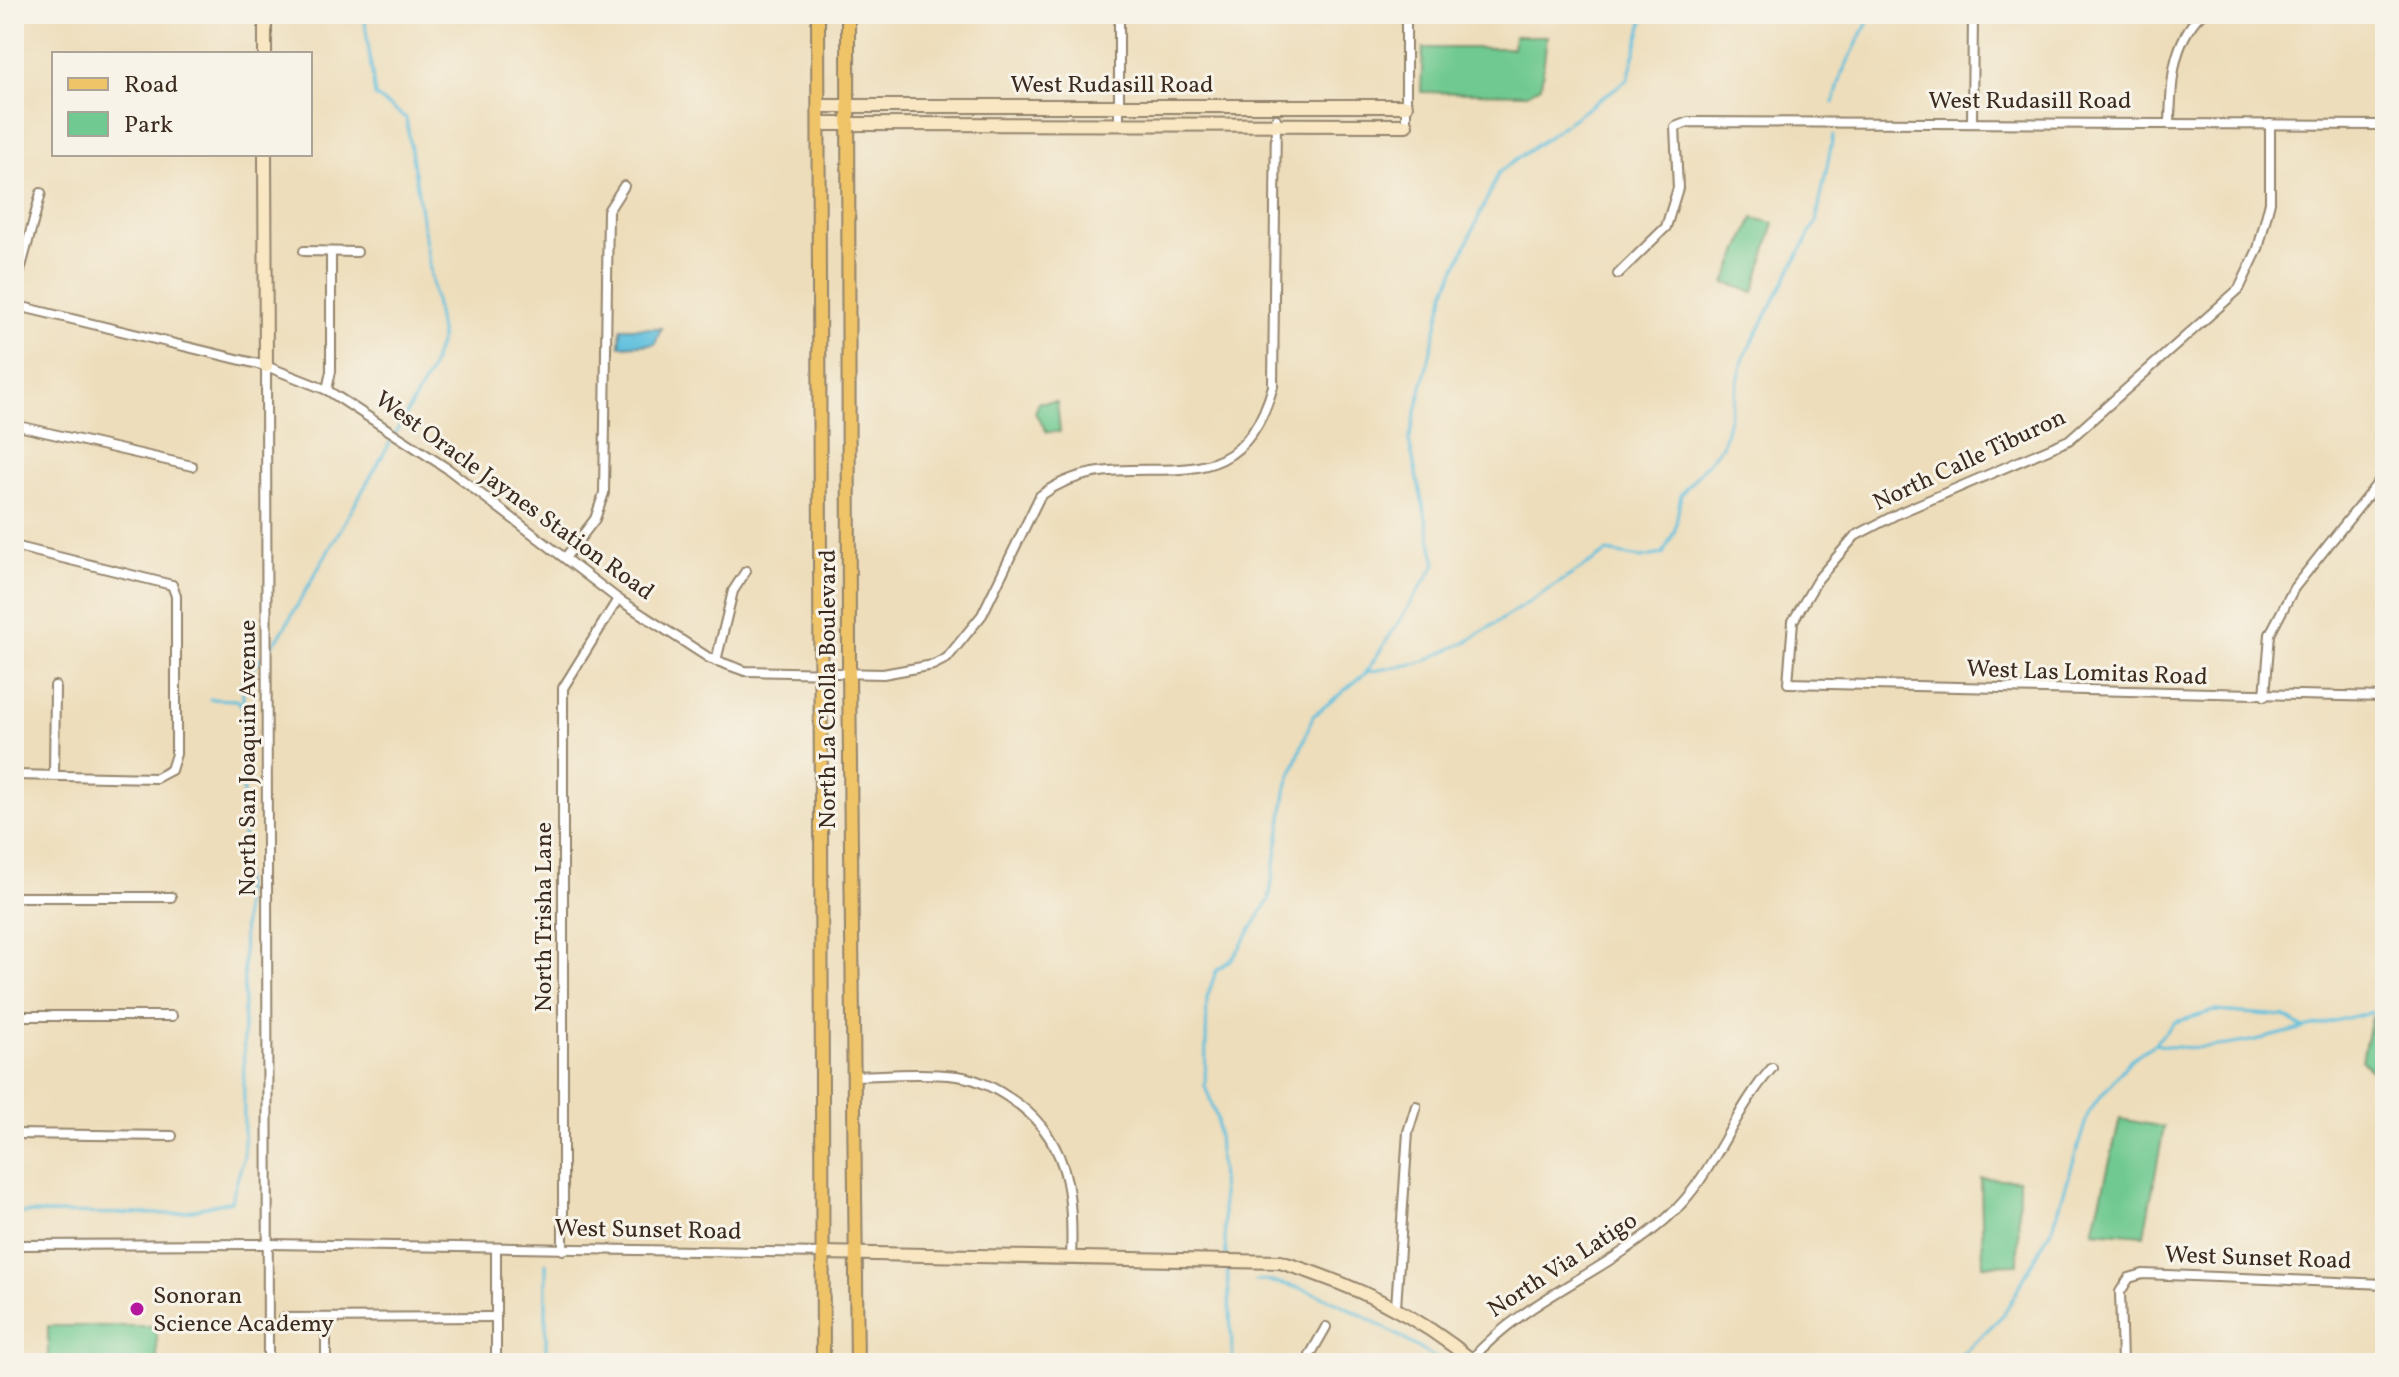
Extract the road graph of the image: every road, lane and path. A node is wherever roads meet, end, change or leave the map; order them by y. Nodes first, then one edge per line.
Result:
1 (265, 14) edge
2 (818, 14) edge
3 (848, 14) edge
4 (1119, 14) edge
5 (1406, 14) edge
6 (1973, 14) edge
7 (2201, 14) edge
8 (265, 52) edge
9 (819, 106) junction
10 (848, 106) junction
11 (1406, 106) junction
12 (1119, 112) junction
13 (1276, 121) junction
14 (1972, 122) junction
15 (848, 123) junction
16 (2170, 123) junction
17 (819, 124) junction
18 (2270, 124) junction
19 (1406, 125) joint
20 (2385, 125) edge
21 (265, 156) edge
22 (624, 186) dead end
23 (41, 193) dead end
24 (304, 251) dead end
25 (331, 252) junction
26 (357, 252) dead end
27 (1618, 274) dead end
28 (14, 293) edge
29 (14, 305) edge
30 (266, 366) junction
31 (327, 390) junction
32 (14, 425) edge
33 (192, 466) dead end
34 (2385, 474) edge
35 (14, 546) edge
36 (565, 558) junction
37 (746, 571) dead end
38 (618, 599) junction
39 (716, 661) junction
40 (821, 673) junction
41 (849, 674) junction
42 (1788, 683) joint
43 (55, 686) dead end
44 (2265, 696) junction
45 (2385, 697) edge
46 (14, 775) edge
47 (54, 775) junction
48 (14, 897) edge
49 (171, 897) dead end
50 (14, 1016) edge
51 (172, 1016) dead end
52 (1772, 1068) dead end
53 (852, 1076) junction
54 (1416, 1106) dead end
55 (14, 1134) edge
56 (172, 1136) dead end
57 (269, 1244) junction
58 (14, 1245) edge
59 (496, 1248) junction
60 (563, 1250) junction
61 (823, 1253) junction
62 (856, 1254) junction
63 (1071, 1259) junction
64 (1280, 1262) joint
65 (2385, 1284) edge
66 (1396, 1307) junction
67 (496, 1317) junction
68 (284, 1318) dead end
69 (326, 1318) junction
70 (1326, 1327) dead end
71 (1473, 1361) edge
72 (268, 1363) edge
73 (326, 1363) edge
74 (496, 1363) edge
75 (823, 1363) edge
76 (857, 1363) edge
77 (1311, 1363) edge
78 (2122, 1363) edge

1 - 8 street
2 - 9 main road, North La Cholla Boulevard
3 - 10 main road, North La Cholla Boulevard
4 - 12 street
5 - 11 street
6 - 14 street
7 - 16 street
9 - 10 street, West Rudasill Road
9 - 17 main road, North La Cholla Boulevard
10 - 12 street, West Rudasill Road
10 - 15 main road, North La Cholla Boulevard
11 - 12 street, West Rudasill Road
11 - 19 street
13 - 15 street, West Rudasill Road
13 - 19 street, West Rudasill Road
13 - 41 street, West Oracle Jaynes Station Road
14 - 16 street, West Rudasill Road
14 - 27 street, West Rudasill Road
15 - 17 street, West Rudasill Road
15 - 41 main road, North La Cholla Boulevard
16 - 18 street, West Rudasill Road
17 - 40 main road, North La Cholla Boulevard
18 - 20 street, West Rudasill Road
18 - 42 street, North Calle Tiburon
21 - 30 street, North San Joaquin Avenue
22 - 36 street
23 - 28 street
24 - 25 street
25 - 26 street
25 - 31 street
29 - 30 street, West Oracle Jaynes Station Road
30 - 31 street, West Oracle Jaynes Station Road
30 - 57 street, North San Joaquin Avenue
31 - 36 street, West Oracle Jaynes Station Road
32 - 33 street
34 - 44 street
35 - 47 street
36 - 38 street, West Oracle Jaynes Station Road
37 - 39 street
38 - 39 street, West Oracle Jaynes Station Road
38 - 60 street, North Trisha Lane
39 - 40 street, West Oracle Jaynes Station Road
40 - 41 street, West Oracle Jaynes Station Road
40 - 61 main road, North La Cholla Boulevard
41 - 53 main road, North La Cholla Boulevard
42 - 44 street, West Las Lomitas Road
43 - 47 street
44 - 45 street, West Las Lomitas Road
46 - 47 street
48 - 49 street
50 - 51 street
52 - 71 street, North Via Latigo
53 - 62 main road, North La Cholla Boulevard
53 - 63 street
54 - 66 street
55 - 56 street
57 - 58 street, West Sunset Road
57 - 59 street, West Sunset Road
57 - 72 street, North San Joaquin Avenue
59 - 60 street, West Sunset Road
59 - 67 street
60 - 61 street, West Sunset Road
61 - 62 street, West Sunset Road
61 - 75 main road, North La Cholla Boulevard
62 - 63 street, West Sunset Road
62 - 76 main road, North La Cholla Boulevard
63 - 64 street, West Sunset Road
64 - 66 street, North Via Latigo
65 - 78 street, West Sunset Road
66 - 71 street, North Via Latigo
67 - 69 street
67 - 74 street
68 - 69 street
69 - 73 street
70 - 77 street

